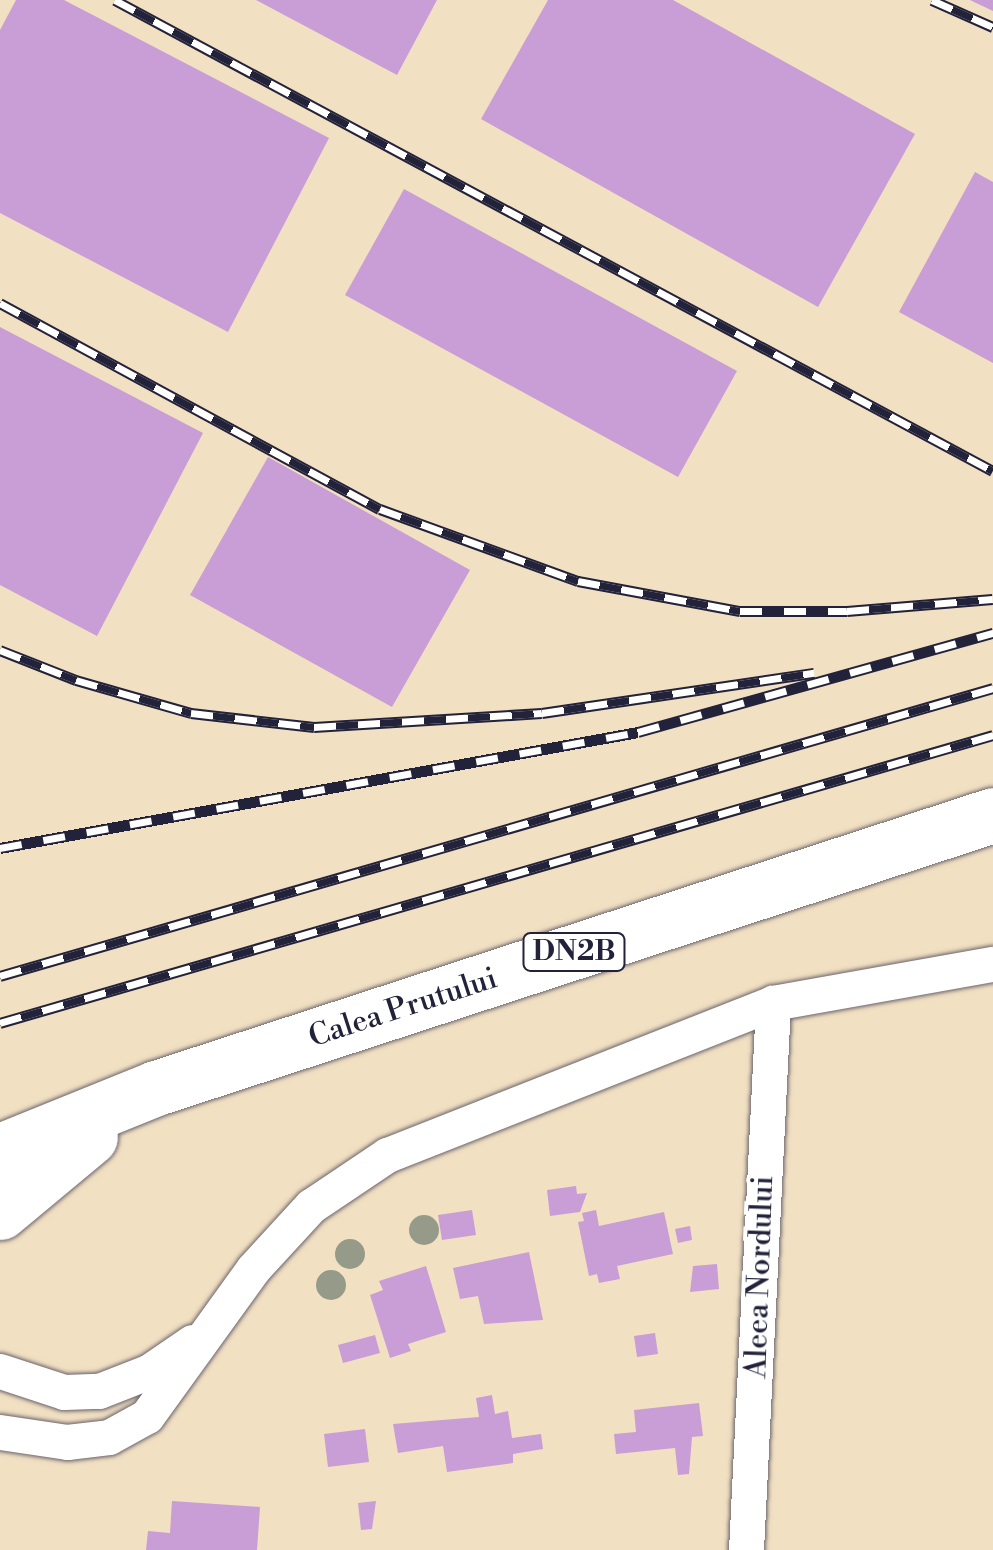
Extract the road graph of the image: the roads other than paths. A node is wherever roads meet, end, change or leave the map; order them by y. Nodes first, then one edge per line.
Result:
1 (993, 815) edge
2 (993, 964) edge
3 (773, 1004) junction
4 (156, 1088) junction
5 (0, 1151) edge
6 (0, 1212) edge
7 (218, 1325) junction
8 (0, 1371) edge
9 (0, 1432) edge
10 (746, 1550) edge

1 - 4 highway, Calea Prutului / DN2B
2 - 3 street
3 - 7 street
3 - 10 street, Aleea Nordului
4 - 5 highway, Calea Prutului / DN2B
4 - 6 highway, Calea Prutului / DN2B
7 - 8 street
7 - 9 street

